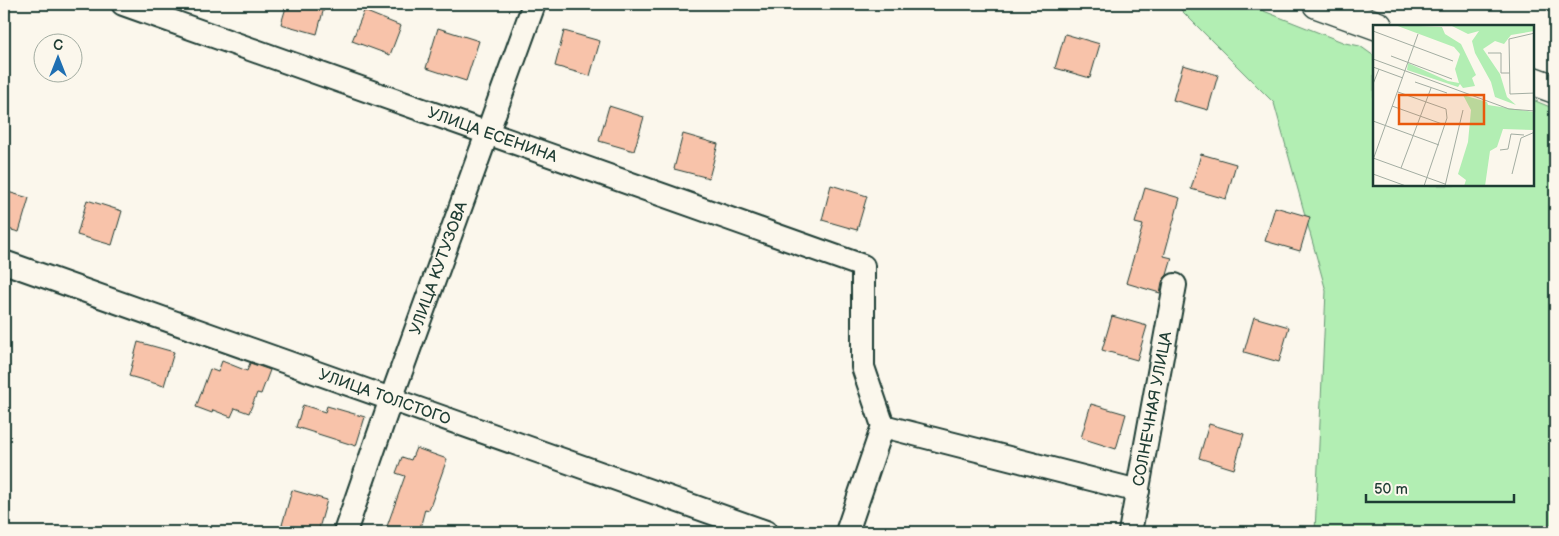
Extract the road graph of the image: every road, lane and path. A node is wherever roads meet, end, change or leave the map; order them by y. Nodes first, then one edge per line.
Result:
1 (123, 4) edge
2 (534, 4) edge
3 (1317, 4) edge
4 (1375, 25) edge
5 (1534, 81) edge
6 (1555, 89) edge
7 (488, 132) junction
8 (4, 262) edge
9 (1175, 285) dead end
10 (391, 398) junction
11 (883, 426) junction
12 (1138, 491) junction
13 (345, 532) edge
14 (766, 532) edge
15 (847, 532) edge
16 (1130, 532) edge

1 - 7 street, УЛИЦА ЕСЕНИНА
2 - 7 street, УЛИЦА КУТУЗОВА
3 - 4 main road
5 - 6 main road
7 - 10 street, УЛИЦА КУТУЗОВА
7 - 11 street, УЛИЦА ЕСЕНИНА
8 - 10 street, УЛИЦА ТОЛСТОГО
9 - 12 street, СОЛНЕЧНАЯ УЛИЦА
10 - 13 street, УЛИЦА КУТУЗОВА
10 - 14 street, УЛИЦА ТОЛСТОГО
11 - 12 street
11 - 15 street
12 - 16 street, СОЛНЕЧНАЯ УЛИЦА

